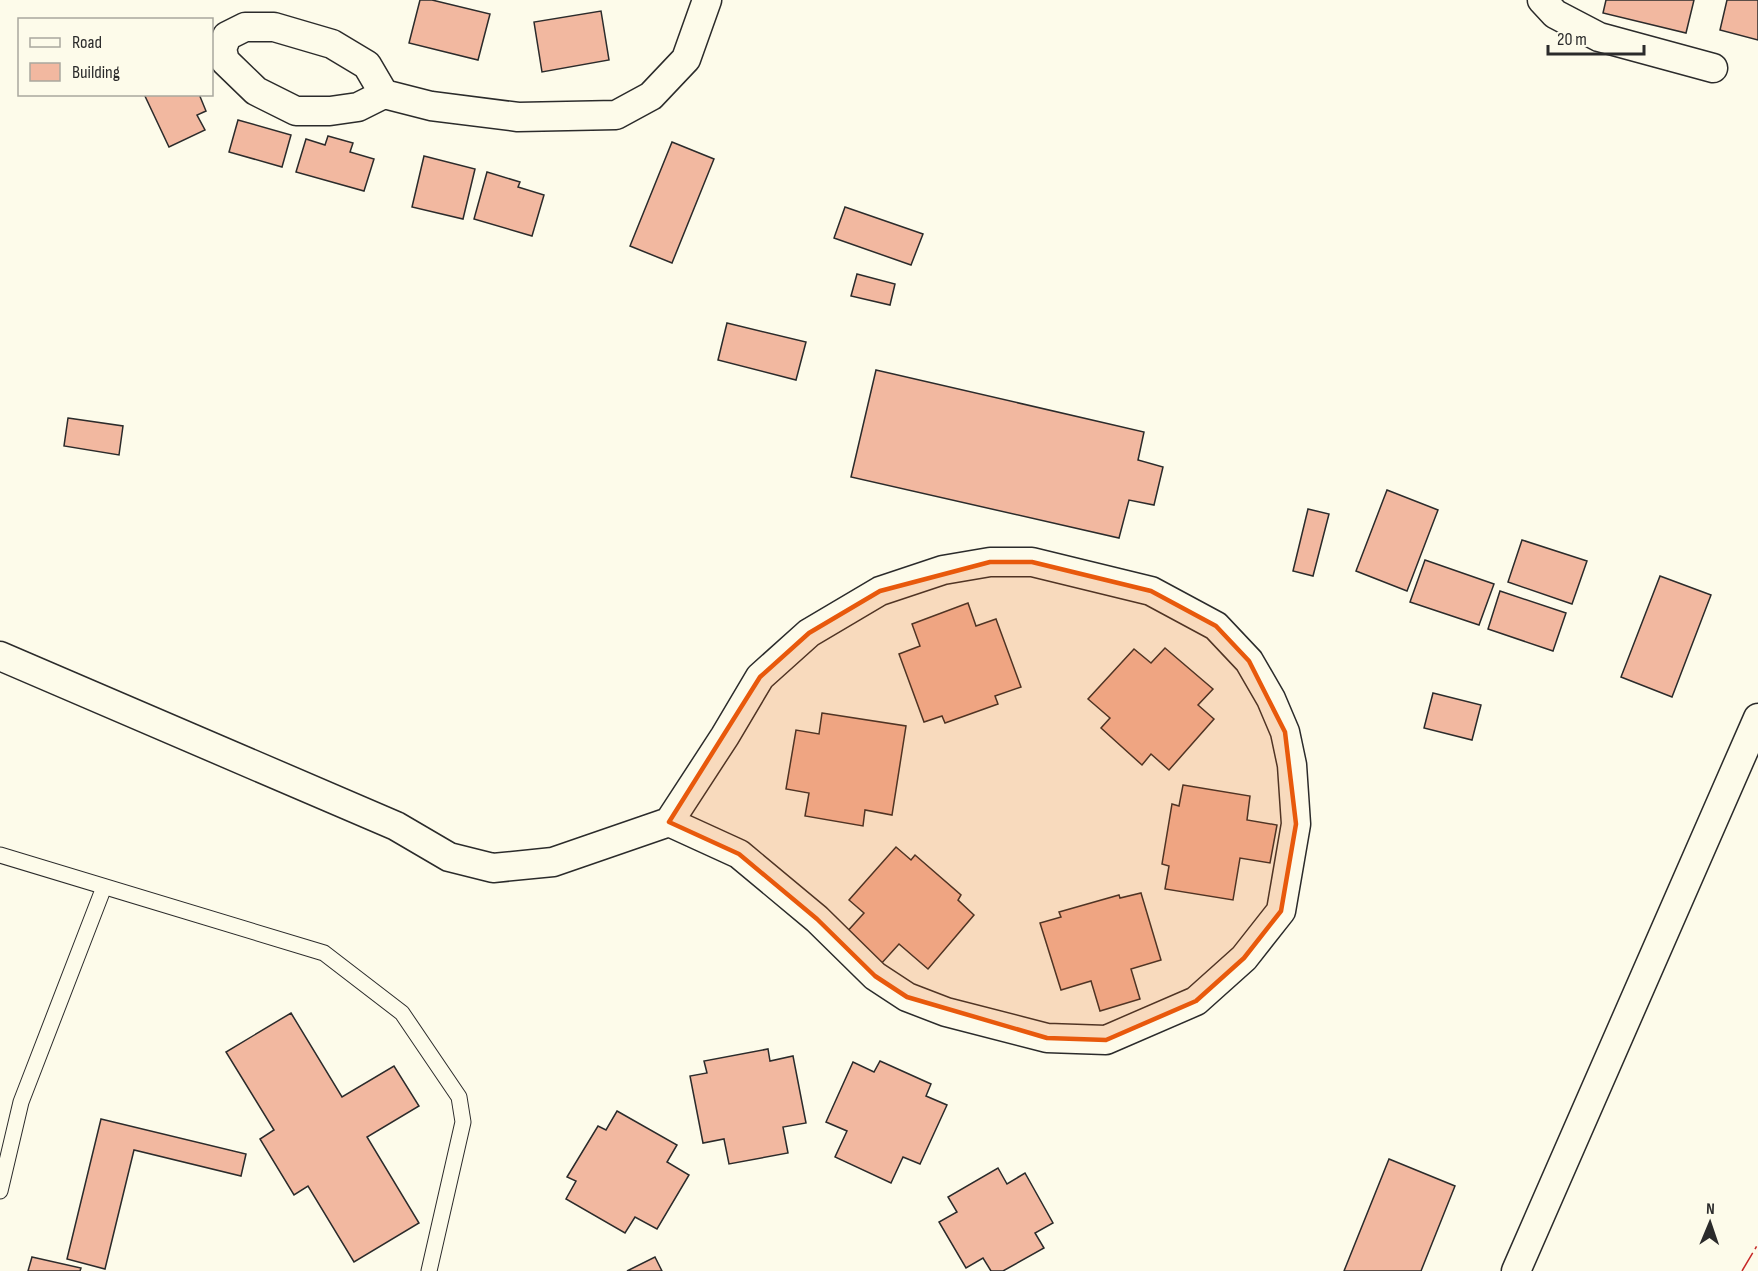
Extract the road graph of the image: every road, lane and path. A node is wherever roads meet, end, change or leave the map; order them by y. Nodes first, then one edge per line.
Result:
1 (707, 0) edge
2 (1542, 0) edge
3 (1713, 69) dead end
4 (384, 94) junction
5 (0, 656) edge
6 (1758, 718) edge
7 (669, 822) junction
8 (0, 855) edge
9 (104, 887) junction
10 (0, 1191) edge
11 (429, 1271) edge
12 (1516, 1271) edge

1 - 4 street
2 - 3 street
4 - 4 street
5 - 7 street
6 - 12 street
7 - 7 street
8 - 9 lane
9 - 10 lane
9 - 11 lane

